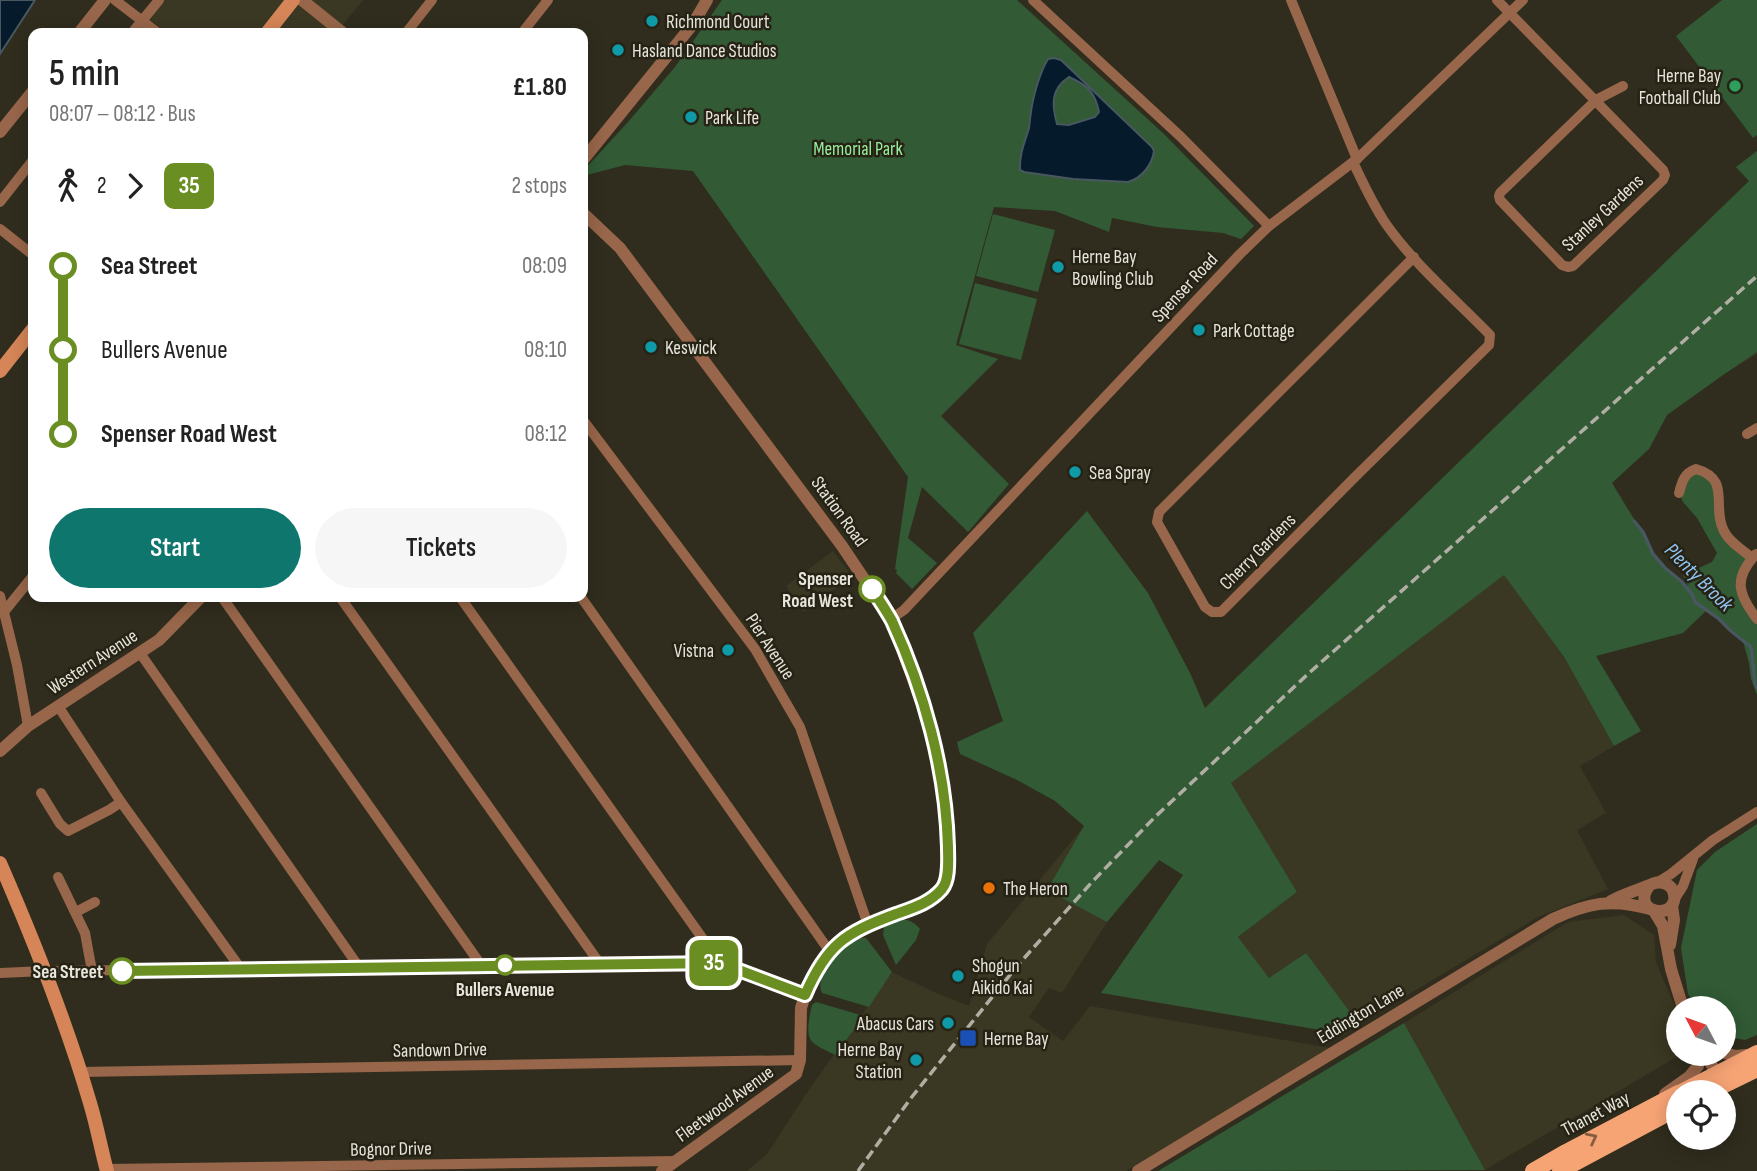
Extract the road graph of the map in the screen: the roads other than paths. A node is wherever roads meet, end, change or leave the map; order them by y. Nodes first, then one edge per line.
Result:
1 (105, 0) edge
2 (115, 0) edge
3 (159, 0) edge
4 (293, 0) edge
5 (302, 0) edge
6 (432, 0) edge
7 (548, 0) edge
8 (707, 0) edge
9 (1033, 0) edge
10 (1291, 0) edge
11 (1497, 0) edge
12 (1523, 0) edge
13 (1509, 12) junction
14 (142, 20) junction
15 (83, 28) edge
16 (136, 28) edge
17 (152, 28) edge
18 (271, 28) edge
19 (337, 28) edge
20 (410, 28) edge
21 (526, 28) edge
22 (1623, 86) dead end
23 (28, 97) edge
24 (1596, 100) junction
25 (0, 132) edge
26 (588, 154) edge
27 (1355, 161) junction
28 (28, 166) edge
29 (0, 202) edge
30 (588, 218) edge
31 (1269, 226) junction
32 (0, 229) edge
33 (28, 251) edge
34 (1414, 257) junction
35 (28, 335) edge
36 (0, 371) edge
37 (588, 427) edge
38 (1757, 428) edge
39 (1747, 434) dead end
40 (1679, 493) dead end
41 (1755, 556) edge
42 (28, 582) edge
43 (0, 596) edge
44 (196, 602) edge
45 (226, 602) edge
46 (344, 602) edge
47 (464, 602) edge
48 (585, 602) edge
49 (3, 613) junction
50 (891, 619) junction
51 (1757, 619) edge
52 (140, 653) junction
53 (58, 706) junction
54 (28, 726) junction
55 (0, 751) edge
56 (41, 793) dead end
57 (121, 802) junction
58 (1757, 813) edge
59 (1694, 856) junction
60 (0, 863) edge
61 (58, 877) dead end
62 (1653, 884) junction
63 (95, 902) dead end
64 (1609, 902) junction
65 (1673, 903) junction
66 (1652, 910) junction
67 (76, 912) junction
68 (868, 925) junction
69 (830, 952) junction
70 (1668, 956) junction
71 (720, 963) junction
72 (600, 964) junction
73 (481, 965) junction
74 (359, 967) junction
75 (241, 969) junction
76 (45, 971) junction
77 (92, 971) junction
78 (0, 973) edge
79 (805, 995) junction
80 (1679, 996) edge
81 (1736, 1056) edge
82 (1756, 1059) edge
83 (800, 1060) junction
84 (1698, 1066) edge
85 (80, 1072) junction
86 (1722, 1080) edge
87 (1666, 1100) edge
88 (1637, 1114) junction
89 (1666, 1114) edge
90 (676, 1161) junction
91 (107, 1170) edge
92 (662, 1171) edge
93 (1138, 1171) edge
94 (1532, 1171) edge
95 (1560, 1171) edge

1 - 15 street
2 - 14 street
3 - 14 street
4 - 18 main road
5 - 19 street
6 - 20 street
7 - 21 street
8 - 26 street
9 - 31 street
10 - 27 street, Cherry Gardens
11 - 13 street, Stanley Gardens
12 - 13 street, Spenser Road
13 - 24 street, Stanley Gardens
13 - 27 street, Spenser Road
14 - 16 street
14 - 17 street
22 - 24 street, Stanley Gardens
23 - 25 street
24 - 24 street, Stanley Gardens
27 - 31 street, Spenser Road
27 - 34 street, Cherry Gardens
28 - 29 street
30 - 50 street, Station Road
31 - 50 street, Spenser Road
32 - 33 street
34 - 34 street, Cherry Gardens
35 - 36 main road
37 - 68 street, Pier Avenue
38 - 39 street
40 - 41 street
41 - 51 street
42 - 49 street
43 - 49 street
44 - 52 street, Western Avenue
45 - 73 street
46 - 72 street
47 - 71 street
48 - 69 street
49 - 54 street
50 - 68 street, Station Road
52 - 53 street, Western Avenue
52 - 74 street
53 - 54 street, Western Avenue
53 - 57 street
54 - 55 street, Western Avenue
56 - 57 street
57 - 75 street
58 - 59 street, Eddington Lane
59 - 62 street, Eddington Lane
59 - 65 street
60 - 76 main road
61 - 67 street
62 - 64 street, Eddington Lane
62 - 65 street
62 - 66 street
63 - 67 street
64 - 66 street, Eddington Lane
64 - 93 street, Eddington Lane
65 - 66 street
65 - 70 street
66 - 70 street
67 - 77 street
68 - 69 street
69 - 79 street
70 - 80 street
71 - 72 street
71 - 79 street
72 - 73 street
73 - 74 street
74 - 75 street
75 - 77 street
76 - 77 street
76 - 78 street
76 - 85 main road
79 - 83 street
81 - 82 street
82 - 86 main road, Thanet Way
83 - 85 street, Sandown Drive
83 - 90 street, Fleetwood Avenue
84 - 88 street
85 - 91 main road
87 - 88 main road, Thanet Way
94 -> 88 main road, Thanet Way
89 - 95 main road, Thanet Way
90 - 91 street, Bognor Drive
90 - 92 street, Fleetwood Avenue

